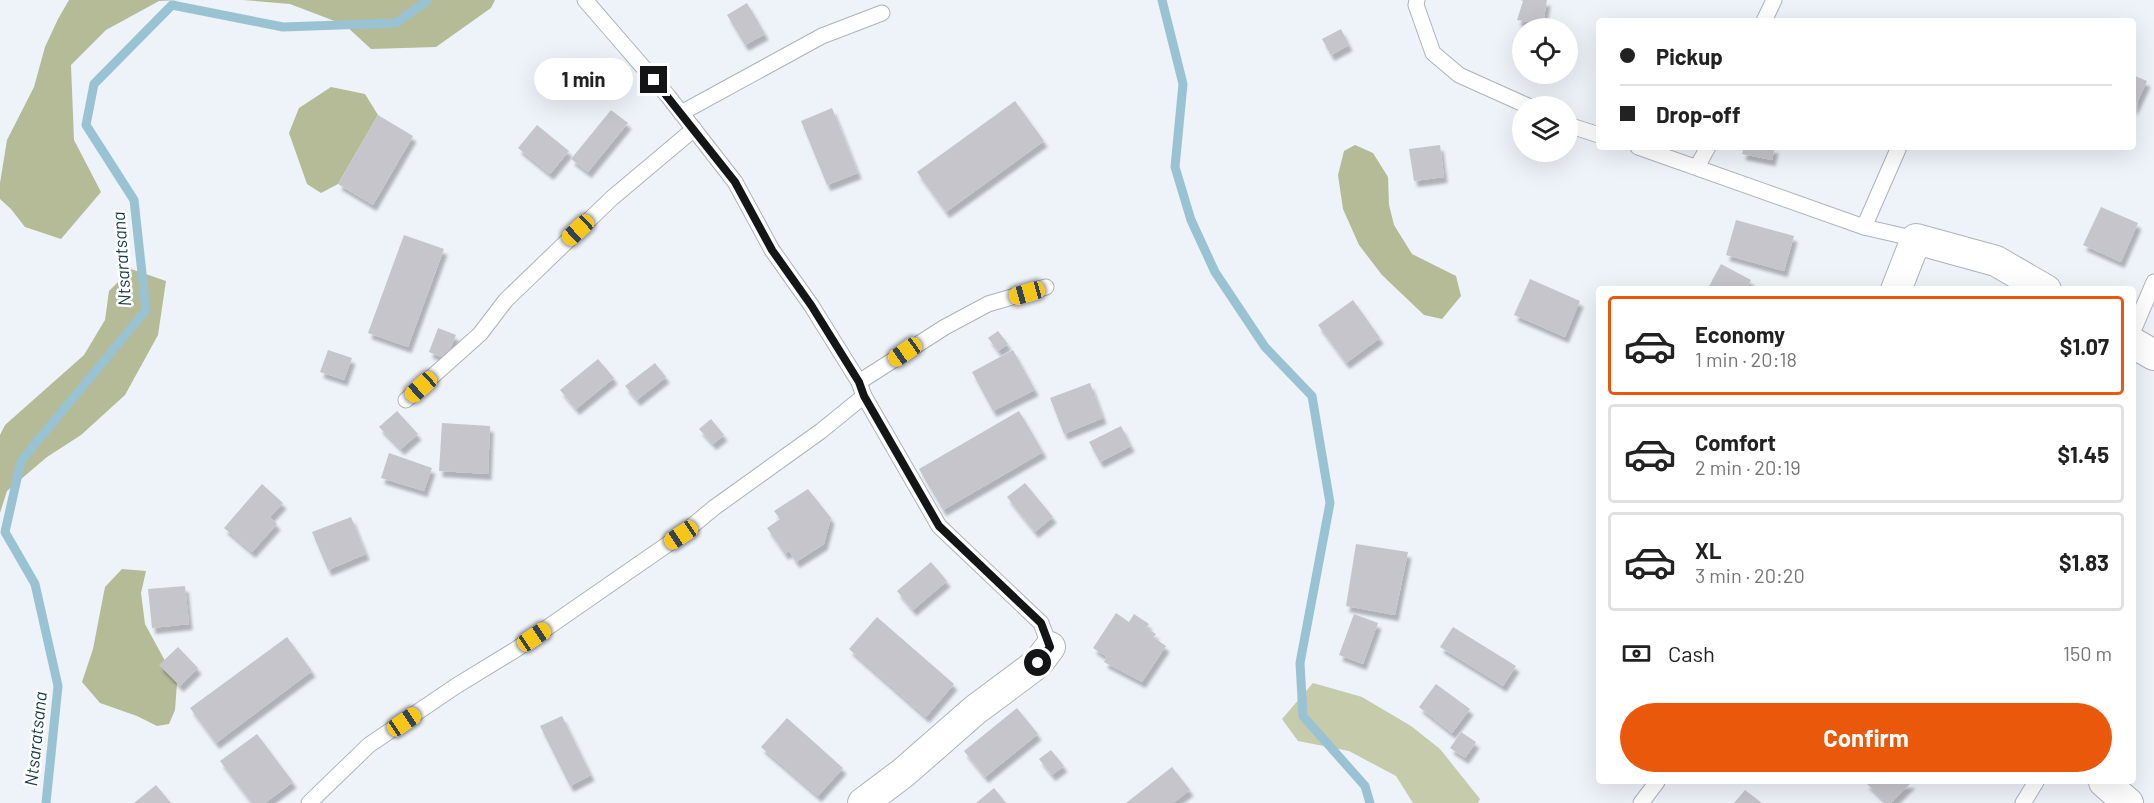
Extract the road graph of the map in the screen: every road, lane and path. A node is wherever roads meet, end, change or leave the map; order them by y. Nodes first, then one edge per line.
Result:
1 (585, 0) edge
2 (1417, 0) edge
3 (1774, 0) edge
4 (882, 13) dead end
5 (1765, 18) edge
6 (1512, 99) edge
7 (681, 113) junction
8 (1578, 128) edge
9 (694, 129) junction
10 (1596, 134) edge
11 (1647, 150) edge
12 (1706, 150) edge
13 (1898, 150) edge
14 (1697, 167) junction
15 (1863, 227) junction
16 (1916, 240) junction
17 (2154, 282) edge
18 (1898, 286) edge
19 (2039, 286) edge
20 (1046, 287) dead end
21 (2136, 324) edge
22 (2136, 345) edge
23 (2154, 355) edge
24 (862, 389) junction
25 (406, 400) dead end
26 (1050, 647) joint
27 (1655, 784) edge
28 (2035, 784) edge
29 (2106, 784) edge
30 (309, 803) edge
31 (863, 803) edge
32 (1641, 803) edge
33 (2023, 803) edge
34 (2128, 803) edge

1 - 7 lane
2 - 6 lane
3 - 5 lane
4 - 7 lane
7 - 9 lane
8 - 10 lane
9 - 24 lane
9 - 25 lane
11 - 14 lane
12 - 14 lane
13 - 15 lane
14 - 15 lane
15 - 16 lane
16 - 18 street
16 - 19 street
17 - 21 lane
20 - 24 lane
22 - 23 street
24 - 26 lane
24 - 30 lane
26 - 31 street
27 - 32 lane
28 - 33 lane
29 - 34 street

